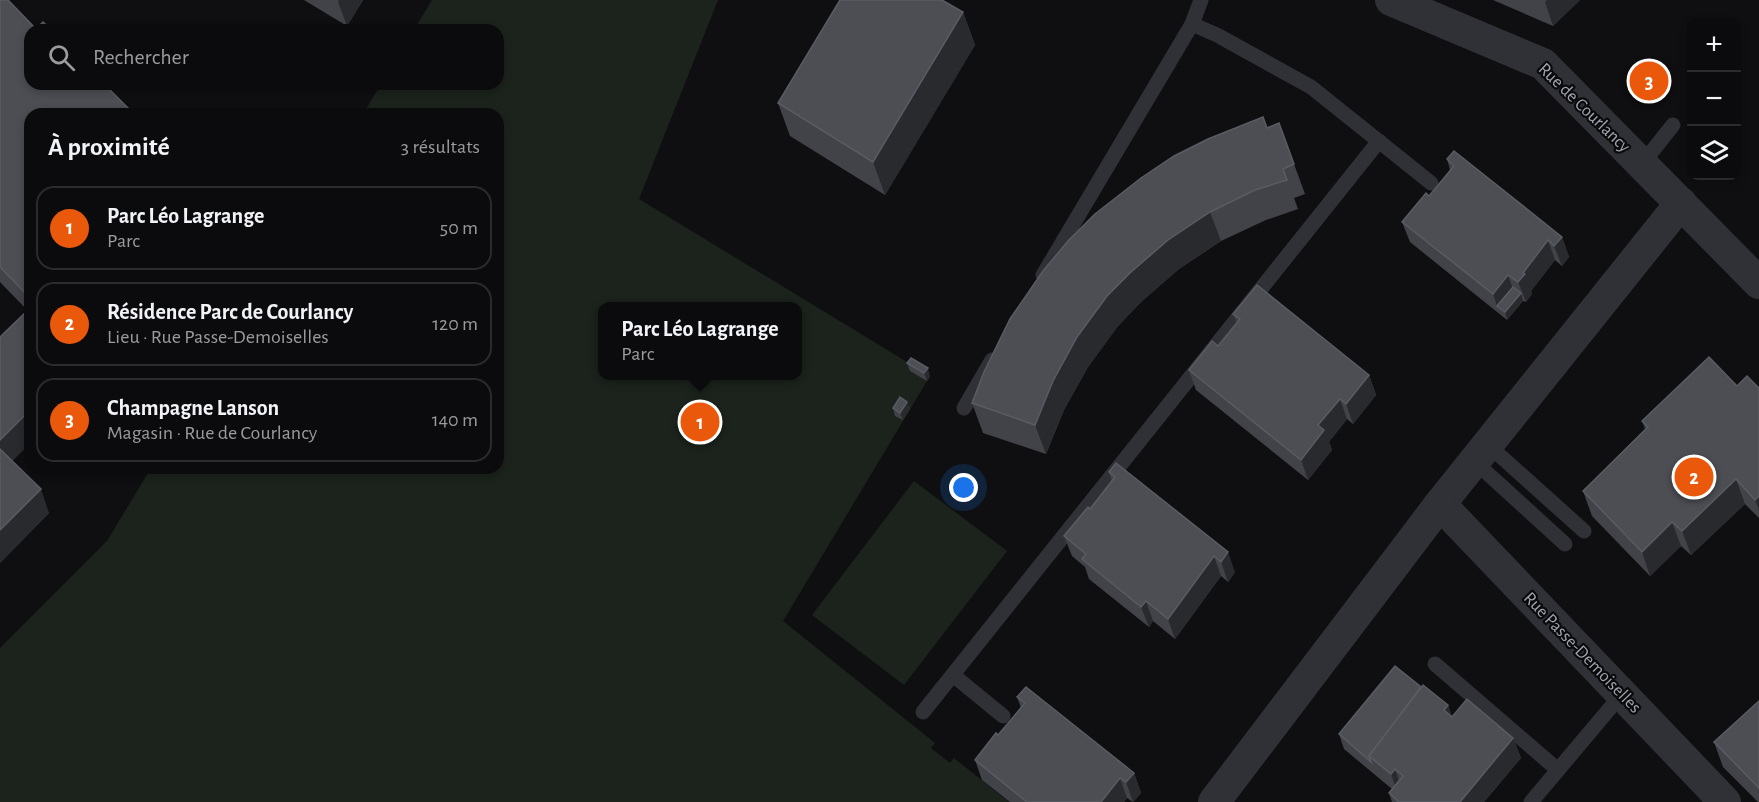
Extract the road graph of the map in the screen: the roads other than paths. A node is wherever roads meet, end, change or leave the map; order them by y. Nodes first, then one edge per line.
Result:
1 (1202, 0) edge
2 (1391, 0) edge
3 (1192, 24) junction
4 (1673, 126) dead end
5 (1379, 141) junction
6 (1642, 164) junction
7 (1431, 183) dead end
8 (1680, 203) junction
9 (1759, 283) edge
10 (1034, 290) edge
11 (998, 351) edge
12 (964, 408) dead end
13 (1480, 453) junction
14 (1440, 504) junction
15 (1584, 531) dead end
16 (1565, 544) dead end
17 (1435, 664) dead end
18 (953, 675) junction
19 (1622, 694) junction
20 (923, 712) dead end
21 (1003, 716) dead end
22 (1558, 770) junction
23 (1214, 802) edge
24 (1532, 802) edge
25 (1725, 802) edge

1 - 3 lane
2 - 6 street, Rue de Courlancy
3 - 5 lane
3 - 10 lane
4 - 6 lane, Rue de Courlancy
5 - 7 lane
5 - 18 lane
6 - 8 street, Rue de Courlancy
8 - 9 street, Rue de Courlancy
8 - 13 street
11 - 12 lane
13 - 14 street
13 - 15 lane
13 - 16 lane
14 - 19 street, Rue Passe-Demoiselles
14 - 23 street
17 - 22 lane
18 - 20 lane
18 - 21 lane
19 - 22 lane
19 - 25 street, Rue Passe-Demoiselles
22 - 24 lane

